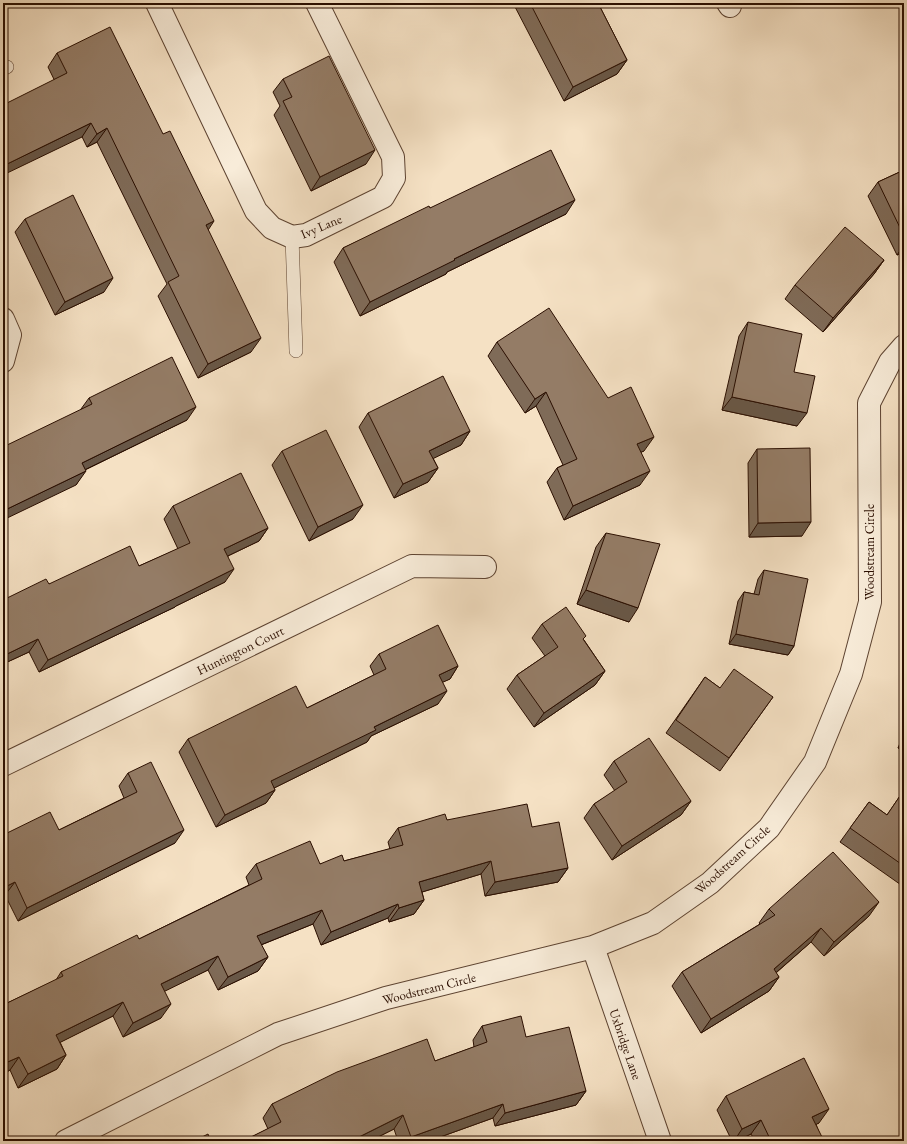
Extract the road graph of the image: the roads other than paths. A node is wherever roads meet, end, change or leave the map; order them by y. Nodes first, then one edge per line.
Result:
1 (158, 3) edge
2 (317, 3) edge
3 (292, 238) junction
4 (3, 319) edge
5 (904, 346) edge
6 (296, 351) dead end
7 (3, 361) edge
8 (484, 567) dead end
9 (3, 765) edge
10 (593, 947) junction
11 (66, 1141) edge
12 (660, 1141) edge

1 - 3 street, Ivy Lane
2 - 3 street, Ivy Lane
3 - 6 lane
4 - 7 street
5 - 10 street, Woodstream Circle
8 - 9 street, Huntington Court
10 - 11 street, Woodstream Circle
10 - 12 street, Uxbridge Lane

